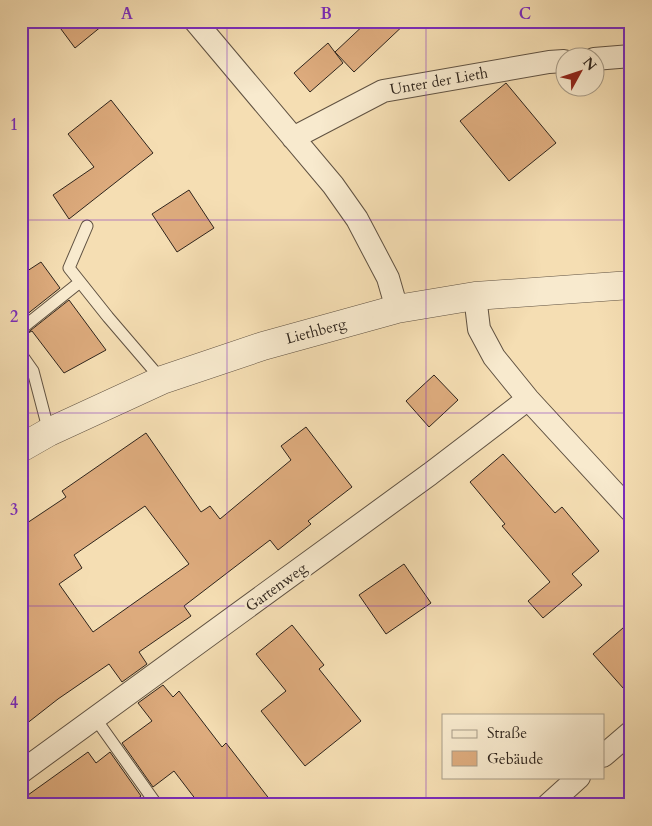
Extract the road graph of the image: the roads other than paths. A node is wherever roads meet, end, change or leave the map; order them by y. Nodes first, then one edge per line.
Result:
1 (195, 21) edge
2 (631, 56) edge
3 (604, 58) edge
4 (554, 62) edge
5 (293, 138) junction
6 (87, 226) dead end
7 (80, 282) junction
8 (631, 285) edge
9 (475, 296) junction
10 (397, 309) junction
11 (21, 329) edge
12 (21, 354) edge
13 (162, 380) junction
14 (528, 399) junction
15 (49, 432) junction
16 (21, 448) edge
17 (630, 507) edge
18 (95, 718) junction
19 (631, 732) edge
20 (604, 755) edge
21 (21, 772) edge
22 (578, 778) edge
23 (157, 805) edge
24 (548, 805) edge

1 - 5 street
2 - 3 street
4 - 5 street, Unter der Lieth
5 - 10 street
6 - 7 lane
7 - 11 lane
7 - 13 lane
8 - 9 street, Liethberg
9 - 10 street, Liethberg
9 - 14 street
10 - 13 street, Liethberg
12 - 15 lane
13 - 15 street, Liethberg
14 - 17 street
14 - 18 street, Gartenweg
15 - 16 street, Liethberg
18 - 21 street, Gartenweg
18 - 23 lane
19 - 20 street
22 - 24 street

